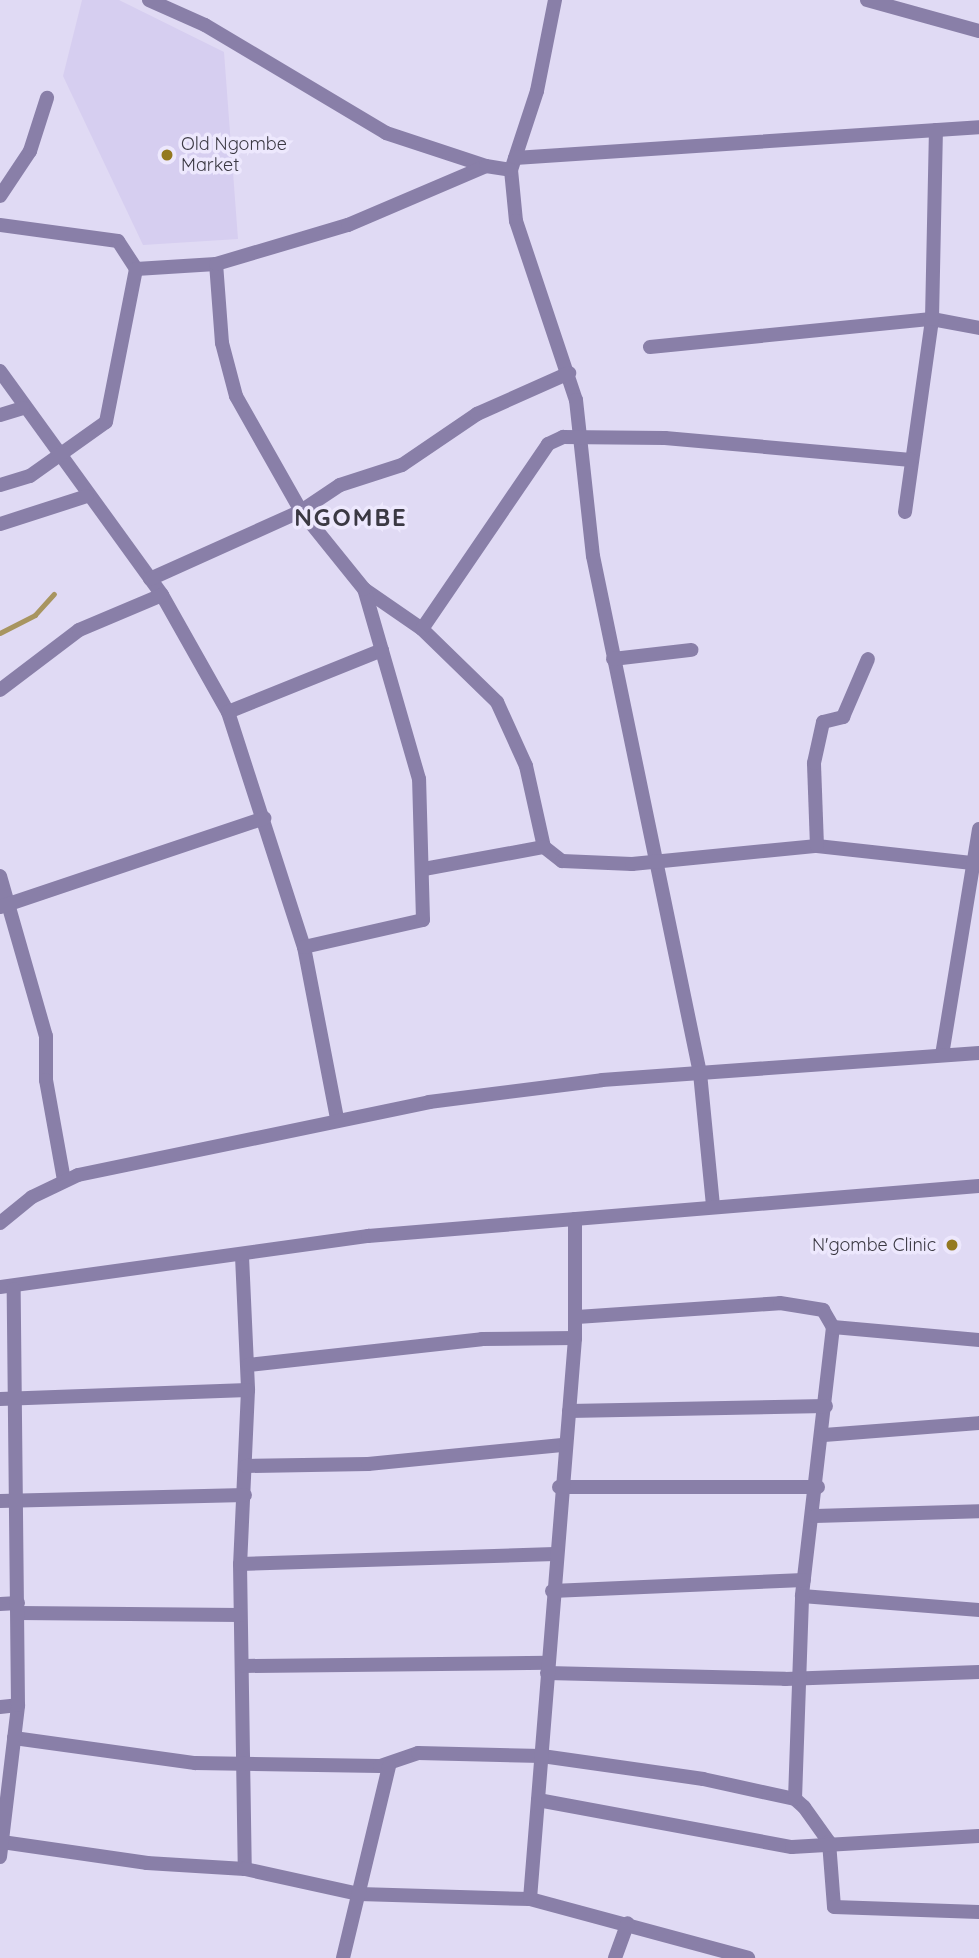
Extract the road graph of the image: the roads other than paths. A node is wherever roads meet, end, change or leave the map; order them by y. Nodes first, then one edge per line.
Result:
1 (149, 0) edge
2 (555, 0) edge
3 (867, 0) edge
4 (979, 31) edge
5 (47, 98) dead end
6 (979, 127) edge
7 (936, 130) junction
8 (513, 164) junction
9 (486, 166) junction
10 (0, 196) edge
11 (0, 225) edge
12 (216, 264) junction
13 (136, 269) junction
14 (932, 318) junction
15 (979, 328) edge
16 (650, 347) dead end
17 (0, 371) edge
18 (569, 373) junction
19 (23, 408) junction
20 (0, 415) edge
21 (582, 433) junction
22 (59, 459) junction
23 (911, 460) junction
24 (0, 485) edge
25 (87, 496) junction
26 (301, 511) junction
27 (905, 512) dead end
28 (0, 524) edge
29 (150, 579) junction
30 (364, 589) junction
31 (162, 595) junction
32 (422, 629) junction
33 (382, 650) junction
34 (691, 650) dead end
35 (613, 659) junction
36 (868, 659) dead end
37 (0, 691) edge
38 (228, 712) junction
39 (264, 818) junction
40 (979, 829) edge
41 (817, 846) junction
42 (544, 847) junction
43 (655, 862) junction
44 (976, 863) edge
45 (424, 869) junction
46 (0, 876) edge
47 (5, 905) edge
48 (304, 947) junction
49 (979, 1053) edge
50 (942, 1055) junction
51 (700, 1073) junction
52 (337, 1118) junction
53 (64, 1180) junction
54 (979, 1186) edge
55 (713, 1206) junction
56 (575, 1219) junction
57 (0, 1223) edge
58 (242, 1256) junction
59 (7, 1288) edge
60 (577, 1317) junction
61 (834, 1327) junction
62 (575, 1338) junction
63 (979, 1340) edge
64 (248, 1365) junction
65 (248, 1390) junction
66 (7, 1399) edge
67 (826, 1406) junction
68 (569, 1411) junction
69 (979, 1423) edge
70 (824, 1435) junction
71 (562, 1445) junction
72 (246, 1466) junction
73 (559, 1487) junction
74 (818, 1488) junction
75 (245, 1495) junction
76 (17, 1500) junction
77 (0, 1501) edge
78 (979, 1511) edge
79 (815, 1516) junction
80 (555, 1554) junction
81 (240, 1564) junction
82 (804, 1580) junction
83 (552, 1591) junction
84 (802, 1597) junction
85 (0, 1604) edge
86 (18, 1608) junction
87 (979, 1610) edge
88 (240, 1615) junction
89 (244, 1666) junction
90 (547, 1668) junction
91 (979, 1672) edge
92 (796, 1678) junction
93 (18, 1705) junction
94 (0, 1707) edge
95 (14, 1738) junction
96 (542, 1756) junction
97 (246, 1763) junction
98 (389, 1766) junction
99 (794, 1799) junction
100 (538, 1800) junction
101 (2, 1816) edge
102 (979, 1836) edge
103 (2, 1842) junction
104 (829, 1842) junction
105 (0, 1857) edge
106 (245, 1868) junction
107 (359, 1894) junction
108 (530, 1899) junction
109 (979, 1912) edge
110 (628, 1923) junction
111 (343, 1958) edge
112 (615, 1958) edge
113 (748, 1958) edge

1 - 9 street
2 - 8 street
3 - 4 street
5 - 10 street
6 - 7 street
7 - 8 street
7 - 14 street
8 - 9 street
8 - 18 street
9 - 12 street
11 - 13 street
12 - 13 street
12 - 26 street
13 - 22 street
14 - 15 street
14 - 16 street
14 - 23 street
17 - 19 street
18 - 21 street
18 - 26 street
19 - 20 street
19 - 22 street
21 - 23 street
21 - 32 street
21 - 35 street
22 - 24 street
22 - 25 street
23 - 27 street
25 - 28 street
25 - 29 street
26 - 29 street
26 - 30 street
29 - 31 street
30 - 32 street
30 - 33 street
31 - 37 street
31 - 38 street
32 - 42 street
33 - 38 street
33 - 45 street
34 - 35 street
35 - 43 street
36 - 41 street
38 - 39 street
39 - 47 street
39 - 48 street
40 - 44 street
41 - 43 street
41 - 44 street
42 - 43 street
42 - 45 street
43 - 51 street
44 - 50 street
45 - 48 street
46 - 47 street
47 - 53 street
48 - 52 street
49 - 50 street
50 - 51 street
51 - 52 street
51 - 55 street
52 - 53 street
53 - 57 street
54 - 55 street
55 - 56 street
56 - 58 street
56 - 60 street
58 - 59 street
58 - 64 street
59 - 66 street
60 - 61 street
60 - 62 street
61 - 63 street
61 - 67 street
62 - 64 street
62 - 68 street
64 - 65 street
65 - 66 street
65 - 72 street
66 - 76 street
67 - 68 street
67 - 70 street
68 - 71 street
69 - 70 street
70 - 74 street
71 - 72 street
71 - 73 street
72 - 75 street
73 - 74 street
73 - 80 street
74 - 79 street
75 - 76 street
75 - 81 street
76 - 77 street
76 - 86 street
78 - 79 street
79 - 82 street
80 - 81 street
80 - 83 street
81 - 88 street
82 - 83 street
82 - 84 street
83 - 90 street
84 - 87 street
84 - 92 street
85 - 86 street
86 - 88 street
86 - 93 street
88 - 89 street
89 - 90 street
89 - 97 street
90 - 92 street
90 - 96 street
91 - 92 street
92 - 99 street
93 - 94 street
93 - 95 street
95 - 97 street
95 - 101 street
96 - 98 street
96 - 99 street
96 - 100 street
97 - 98 street
97 - 106 street
98 - 107 street
99 - 104 street
100 - 104 street
100 - 108 street
101 - 103 street
102 - 104 street
103 - 105 street
103 - 106 street
104 - 109 street
106 - 107 street
107 - 108 street
107 - 111 street
108 - 110 street
110 - 112 street
110 - 113 street

